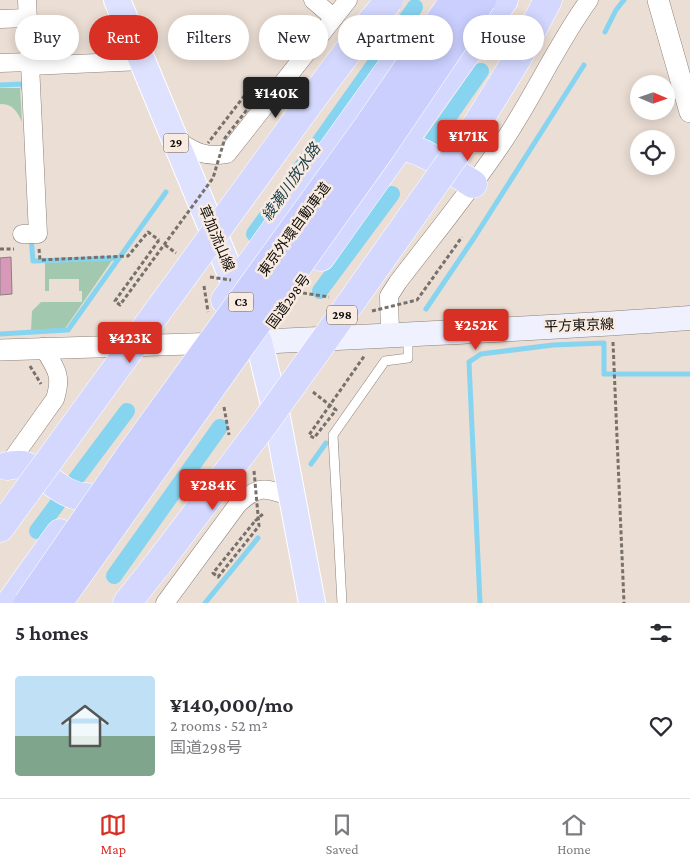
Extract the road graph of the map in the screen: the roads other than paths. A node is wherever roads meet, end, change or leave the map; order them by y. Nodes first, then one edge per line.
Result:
1 (27, 0) edge
2 (117, 0) edge
3 (313, 0) edge
4 (348, 0) edge
5 (389, 0) edge
6 (439, 0) edge
7 (454, 0) edge
8 (482, 0) edge
9 (504, 0) edge
10 (548, 0) edge
11 (589, 0) edge
12 (658, 0) edge
13 (28, 15) edge
14 (15, 18) edge
15 (334, 18) junction
16 (0, 19) edge
17 (30, 60) edge
18 (142, 61) junction
19 (0, 63) edge
20 (30, 64) junction
21 (690, 112) edge
22 (174, 139) junction
23 (401, 146) junction
24 (473, 184) junction
25 (26, 239) road end
26 (237, 284) junction
27 (690, 318) edge
28 (399, 334) junction
29 (259, 342) junction
30 (193, 344) junction
31 (35, 348) junction
32 (0, 350) edge
33 (4, 471) edge
34 (86, 497) junction
35 (292, 497) junction
36 (0, 528) edge
37 (10, 603) edge
38 (28, 603) edge
39 (58, 603) edge
40 (73, 603) edge
41 (127, 603) edge
42 (165, 603) edge
43 (312, 603) edge
44 (342, 603) edge

1 - 13 street
2 - 18 main road, 草加流山線 / 29
3 - 15 street
4 - 15 street
5 - 36 highway, bridge
6 - 26 highway
7 - 38 highway, 東京外環自動車道 / C3, bridge
8 - 39 highway, 東京外環自動車道 / C3, bridge
9 - 23 highway, 国道298号
10 - 41 highway, 298, bridge
11 - 24 street
12 - 21 street
14 - 16 street
15 - 22 street
17 - 20 street
18 - 20 street
18 - 22 main road, 草加流山線 / 29
19 - 20 street
20 - 25 street
22 - 26 main road, 草加流山線 / 29
23 - 24 highway
23 - 29 highway, 国道298号
24 - 28 street
26 - 29 main road, 草加流山線 / 29
26 - 30 highway
27 - 28 main road, 平方東京線
28 - 29 main road, 平方東京線
28 - 44 lane
29 - 30 street
29 - 35 main road, 草加流山線 / 29
29 - 40 highway, 国道298号
30 - 31 street
30 - 34 highway
31 - 32 street
31 - 33 street
33 - 34 highway
34 - 37 highway
35 - 42 street
35 - 43 main road, 草加流山線 / 29

